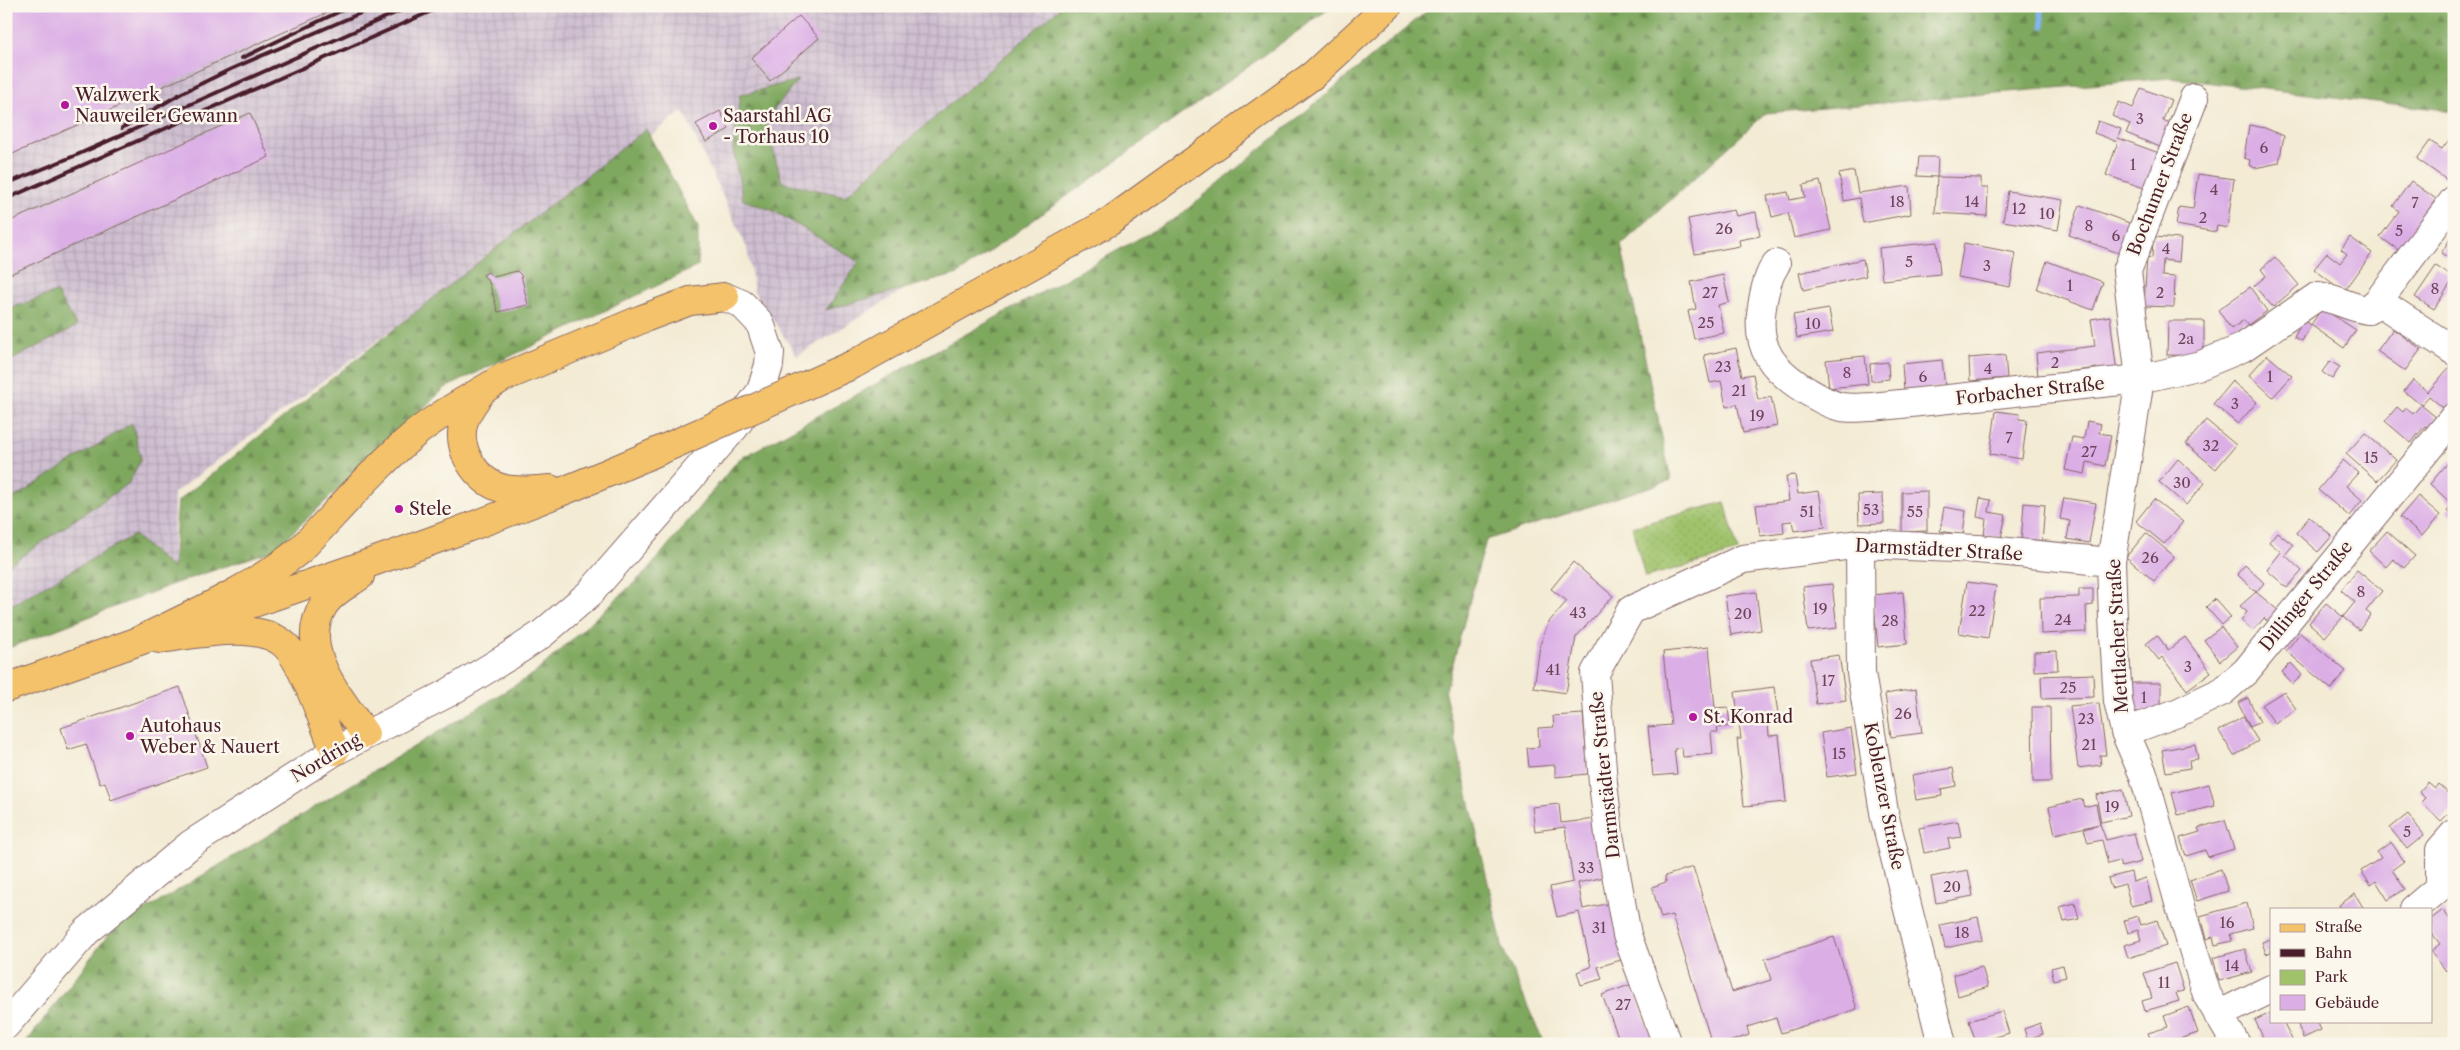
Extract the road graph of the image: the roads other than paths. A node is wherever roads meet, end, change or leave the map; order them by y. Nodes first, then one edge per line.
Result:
1 (1388, 6) edge
2 (2194, 98) dead end
3 (2454, 200) edge
4 (1776, 264) dead end
5 (2127, 271) joint
6 (725, 297) joint
7 (2378, 301) junction
8 (2454, 351) edge
9 (2140, 379) junction
10 (482, 391) junction
11 (2454, 417) edge
12 (579, 485) junction
13 (1860, 544) junction
14 (389, 558) junction
15 (2111, 562) junction
16 (138, 642) junction
17 (6, 688) edge
18 (2125, 732) junction
19 (365, 734) junction
20 (335, 751) junction
21 (2454, 834) edge
22 (2415, 908) edge
23 (2270, 989) edge
24 (2218, 1015) junction
25 (9, 1016) edge
26 (1667, 1044) edge
27 (1942, 1044) edge
28 (2236, 1044) edge

1 - 12 main road, bridge
2 - 5 street, Bochumer Straße
3 - 7 street
4 - 9 street, Forbacher Straße
5 - 9 street, Mettlacher Straße
6 - 10 main road
6 - 19 street, Nordring
7 - 8 street
7 - 9 street, Forbacher Straße
9 - 15 street, Mettlacher Straße
10 - 12 main road
10 - 16 main road
11 - 18 street, Dillinger Straße
12 - 14 main road
13 - 15 street, Darmstädter Straße
13 - 26 street, Darmstädter Straße
13 - 27 street, Koblenzer Straße
14 - 16 main road
14 - 19 main road
15 - 18 street, Mettlacher Straße
16 - 17 main road
16 - 20 main road
18 - 24 street, Mettlacher Straße
19 - 20 street, Nordring
20 - 25 street, Nordring
21 - 22 street
23 - 24 street
24 - 28 street, Mettlacher Straße

